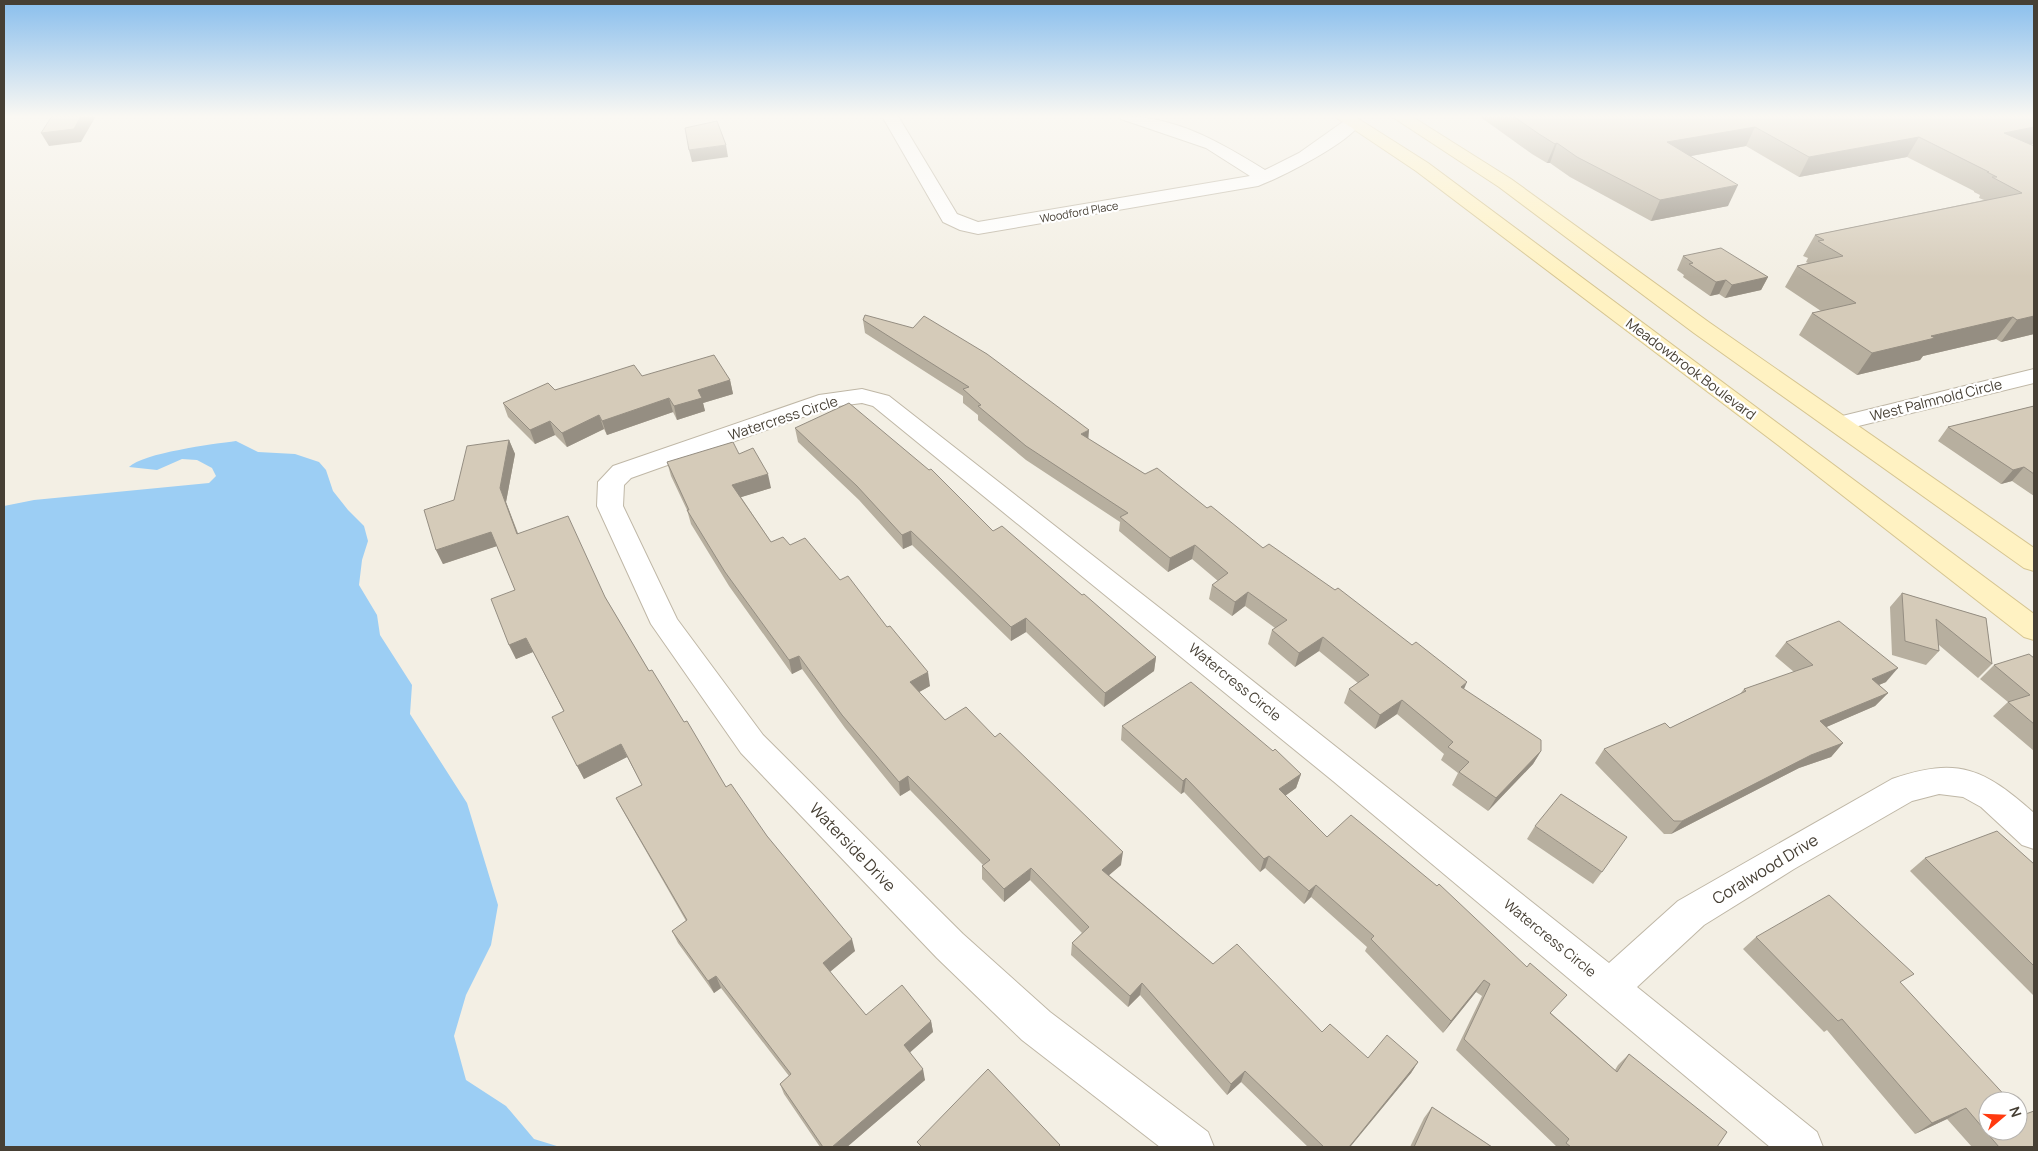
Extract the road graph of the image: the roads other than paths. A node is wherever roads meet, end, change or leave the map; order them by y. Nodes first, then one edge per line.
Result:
1 (922, 170) edge
2 (1252, 170) edge
3 (1280, 170) edge
4 (1426, 170) edge
5 (1484, 170) edge
6 (1265, 178) junction
7 (2034, 376) edge
8 (1838, 424) junction
9 (1787, 440) junction
10 (616, 477) joint
11 (2034, 561) edge
12 (2034, 629) edge
13 (2034, 834) edge
14 (1610, 987) junction
15 (1193, 1147) edge
16 (1802, 1147) edge

1 - 6 street, Woodford Place
2 - 6 street
3 - 6 street, Woodford Place
4 - 9 main road, Meadowbrook Boulevard
5 - 8 main road
7 - 8 street, West Palmnold Circle
8 - 9 main road
8 - 11 main road
9 - 12 main road, Meadowbrook Boulevard
10 - 14 street, Watercress Circle
10 - 15 street, Waterside Drive
13 - 14 street, Coralwood Drive
14 - 16 street, Watercress Circle

